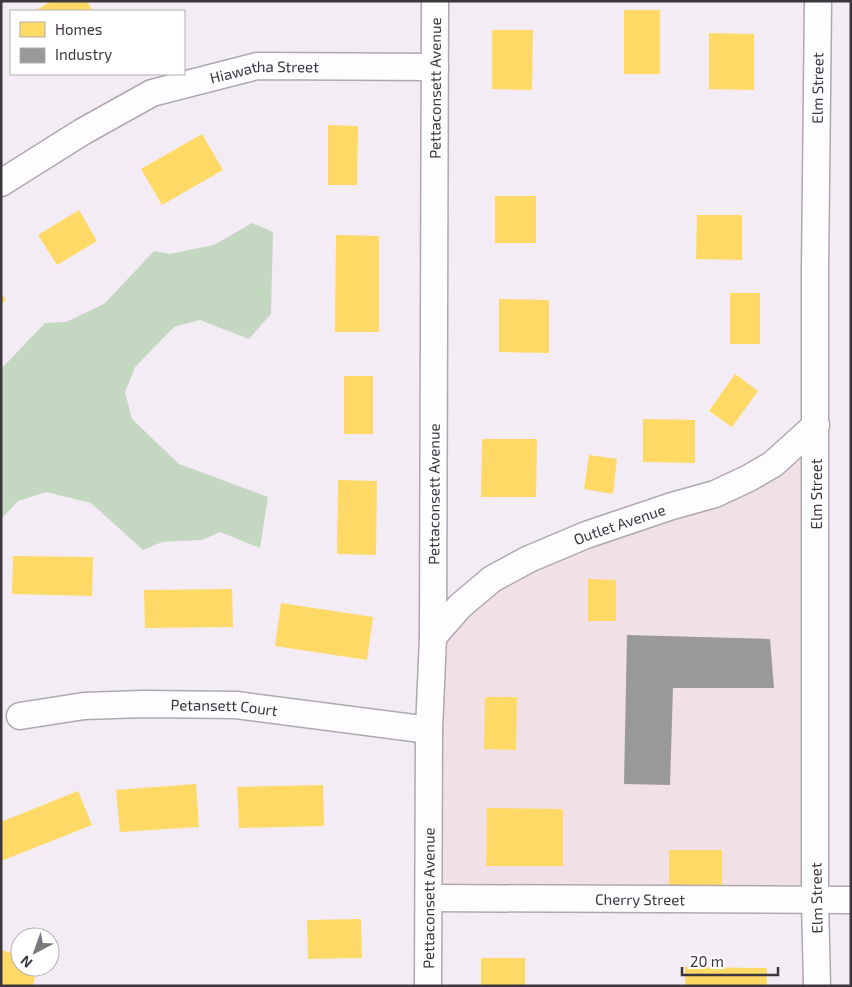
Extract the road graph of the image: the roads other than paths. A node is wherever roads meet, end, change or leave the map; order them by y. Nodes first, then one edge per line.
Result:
1 (435, 1) edge
2 (818, 1) edge
3 (435, 67) junction
4 (1, 183) edge
5 (816, 425) junction
6 (433, 637) junction
7 (20, 716) dead end
8 (429, 730) junction
9 (428, 898) junction
10 (815, 900) junction
11 (851, 900) edge
12 (428, 986) edge
13 (817, 986) edge

1 - 3 street, Pettaconsett Avenue
2 - 5 street, Elm Street
3 - 4 street, Hiawatha Street
3 - 6 street, Pettaconsett Avenue
5 - 6 street, Outlet Avenue
5 - 10 street, Elm Street
6 - 8 street, Pettaconsett Avenue
7 - 8 street, Petansett Court
8 - 9 street, Pettaconsett Avenue
9 - 10 street, Cherry Street
9 - 12 street, Pettaconsett Avenue
10 - 11 street, Cherry Street
10 - 13 street, Elm Street

